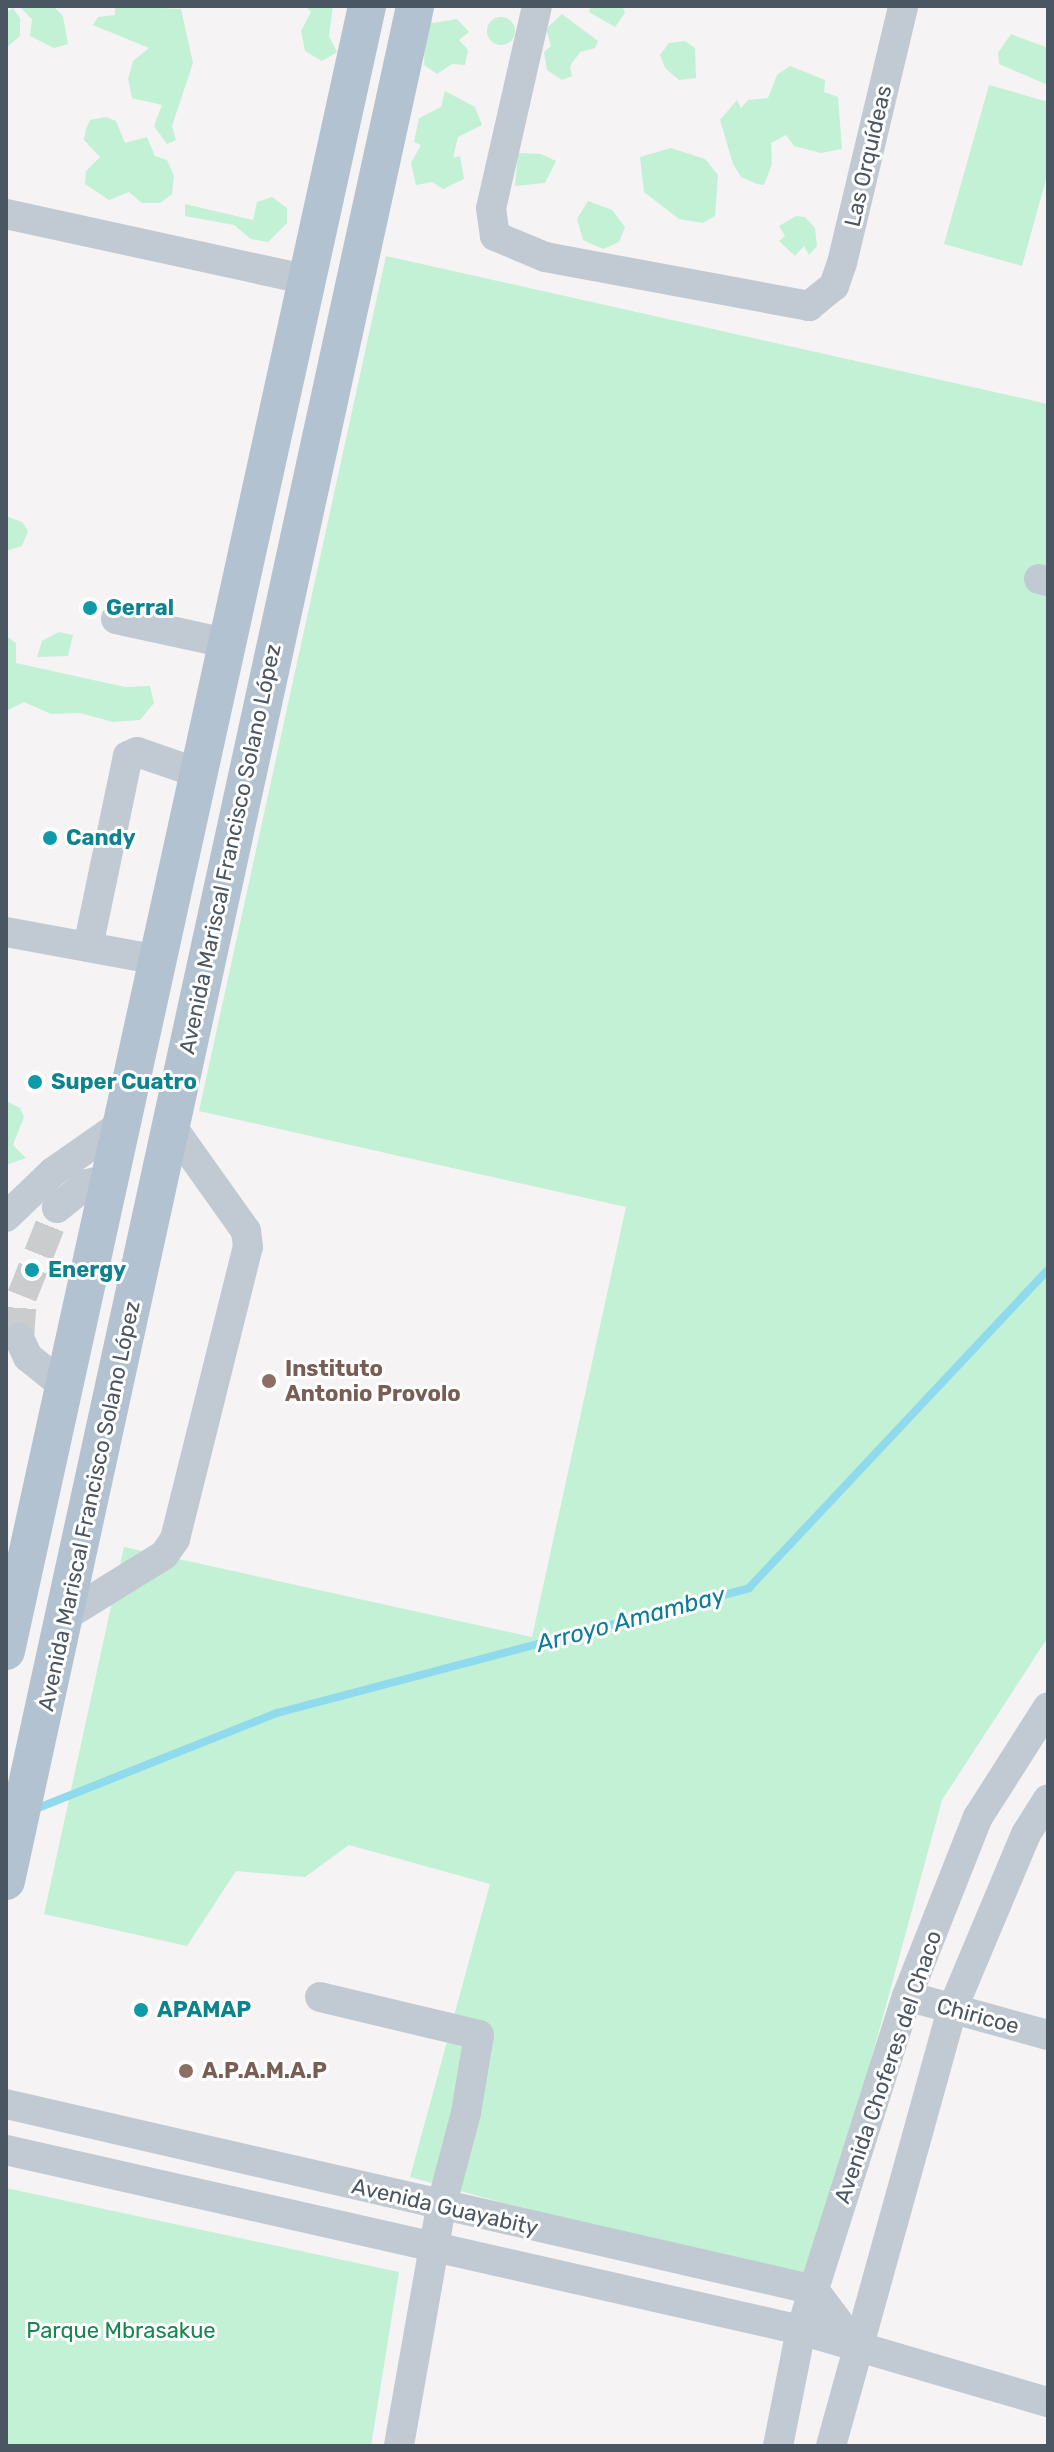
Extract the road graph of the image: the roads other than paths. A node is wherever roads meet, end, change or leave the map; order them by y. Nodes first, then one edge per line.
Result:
1 (367, 6) edge
2 (415, 6) edge
3 (537, 6) edge
4 (903, 6) edge
5 (6, 214) edge
6 (304, 279) junction
7 (116, 619) dead end
8 (226, 643) junction
9 (198, 773) junction
10 (6, 932) edge
11 (88, 947) junction
12 (158, 960) junction
13 (170, 1124) junction
14 (120, 1125) junction
15 (109, 1179) junction
16 (57, 1208) tunnel mouth
17 (6, 1217) edge
18 (19, 1338) tunnel mouth
19 (64, 1386) junction
20 (12, 1597) edge
21 (67, 1615) junction
22 (6, 1651) edge
23 (1048, 1707) edge
24 (1048, 1799) edge
25 (6, 1881) edge
26 (907, 1996) junction
27 (320, 1997) dead end
28 (952, 2010) junction
29 (1048, 2035) edge
30 (6, 2104) edge
31 (6, 2150) edge
32 (441, 2207) junction
33 (435, 2248) junction
34 (814, 2290) junction
35 (801, 2330) junction
36 (857, 2347) junction
37 (1048, 2402) edge
38 (399, 2446) edge
39 (778, 2446) edge
40 (831, 2446) edge

1 - 6 main road
2 - 13 main road, Avenida Mariscal Francisco Solano López
3 - 4 street, Las Orquídeas
5 - 6 street
6 - 8 main road
7 - 8 street
8 - 9 main road
9 - 11 street
9 - 12 main road
10 - 11 street
11 - 12 street
12 - 14 main road
13 - 21 main road, Avenida Mariscal Francisco Solano López
13 - 21 street
14 - 15 main road
14 - 17 street
15 - 16 street
15 - 19 main road
18 - 19 street
19 - 20 main road
20 - 22 main road
21 - 25 main road, Avenida Mariscal Francisco Solano López
23 - 26 street, Avenida Choferes del Chaco
24 - 28 street, Avenida Choferes del Chaco
26 - 28 street, Chiricoe
26 - 34 street, Avenida Choferes del Chaco
27 - 32 street
28 - 29 street, Chiricoe
28 - 36 street, Avenida Choferes del Chaco
30 - 32 street, Avenida Guayabity
31 - 33 street, Avenida Guayabity
32 - 33 street
32 - 34 street, Avenida Guayabity
33 - 35 street, Avenida Guayabity
33 - 38 street
34 - 35 street, Avenida Choferes del Chaco
34 - 36 street
35 - 36 street, Avenida Guayabity
35 - 39 street, Avenida Choferes del Chaco
36 - 37 street, Avenida Guayabity
36 - 40 street, Avenida Choferes del Chaco

